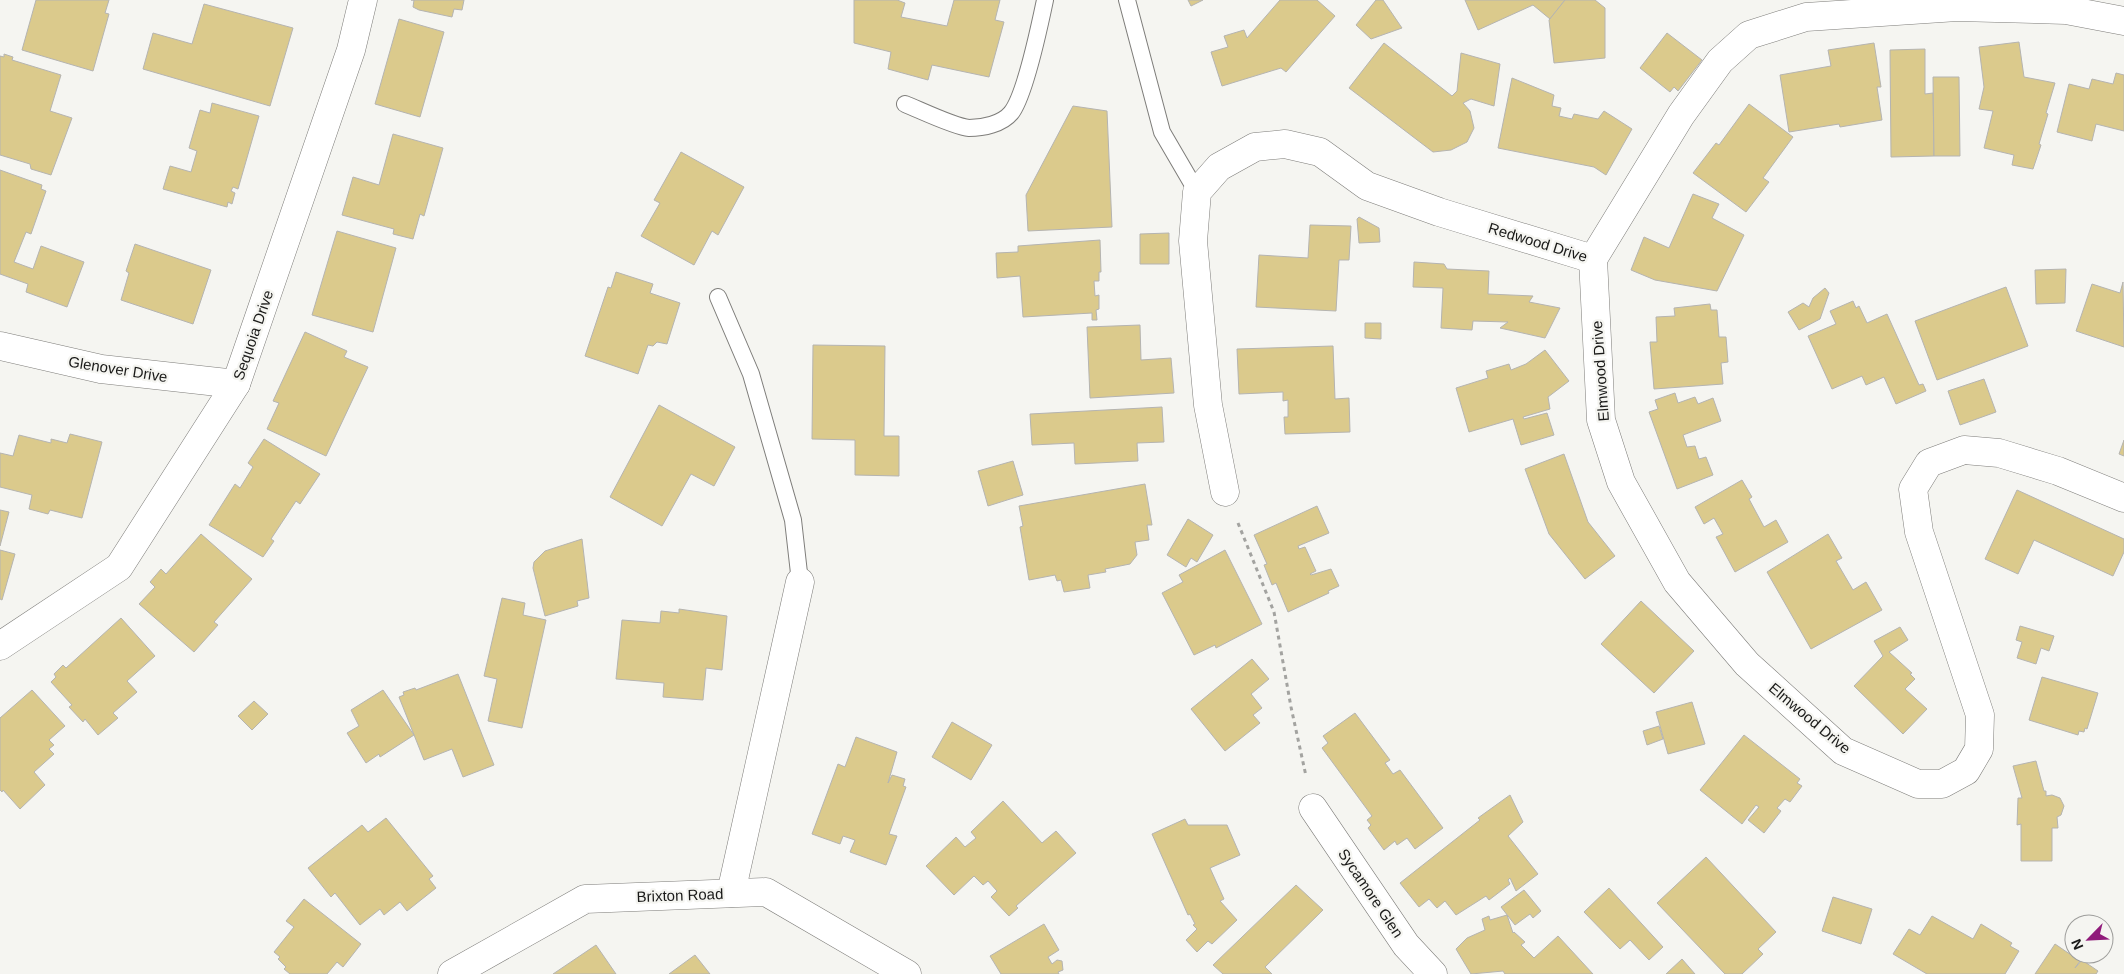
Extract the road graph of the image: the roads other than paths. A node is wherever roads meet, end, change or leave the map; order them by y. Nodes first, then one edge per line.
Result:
1 (363, 0) edge
2 (1045, 0) edge
3 (1127, 0) edge
4 (2124, 21) edge
5 (905, 104) dead end
6 (1197, 192) junction
7 (1593, 259) junction
8 (718, 297) dead end
9 (0, 346) edge
10 (236, 384) junction
11 (1225, 492) road end
12 (2124, 498) edge
13 (800, 582) joint
14 (0, 646) edge
15 (1313, 808) road end
16 (731, 893) junction
17 (452, 974) edge
18 (907, 974) edge
19 (1433, 974) edge

1 - 10 street, Sequoia Drive
2 - 5 lane
3 - 6 lane
4 - 7 street, Redwood Drive
6 - 7 street, Redwood Drive
6 - 11 street
7 - 12 street, Elmwood Drive
8 - 13 lane
9 - 10 street, Glenover Drive
10 - 14 street, Sequoia Drive
13 - 16 street
15 - 19 street, Sycamore Glen
16 - 17 street, Brixton Road
16 - 18 street, Brixton Road

